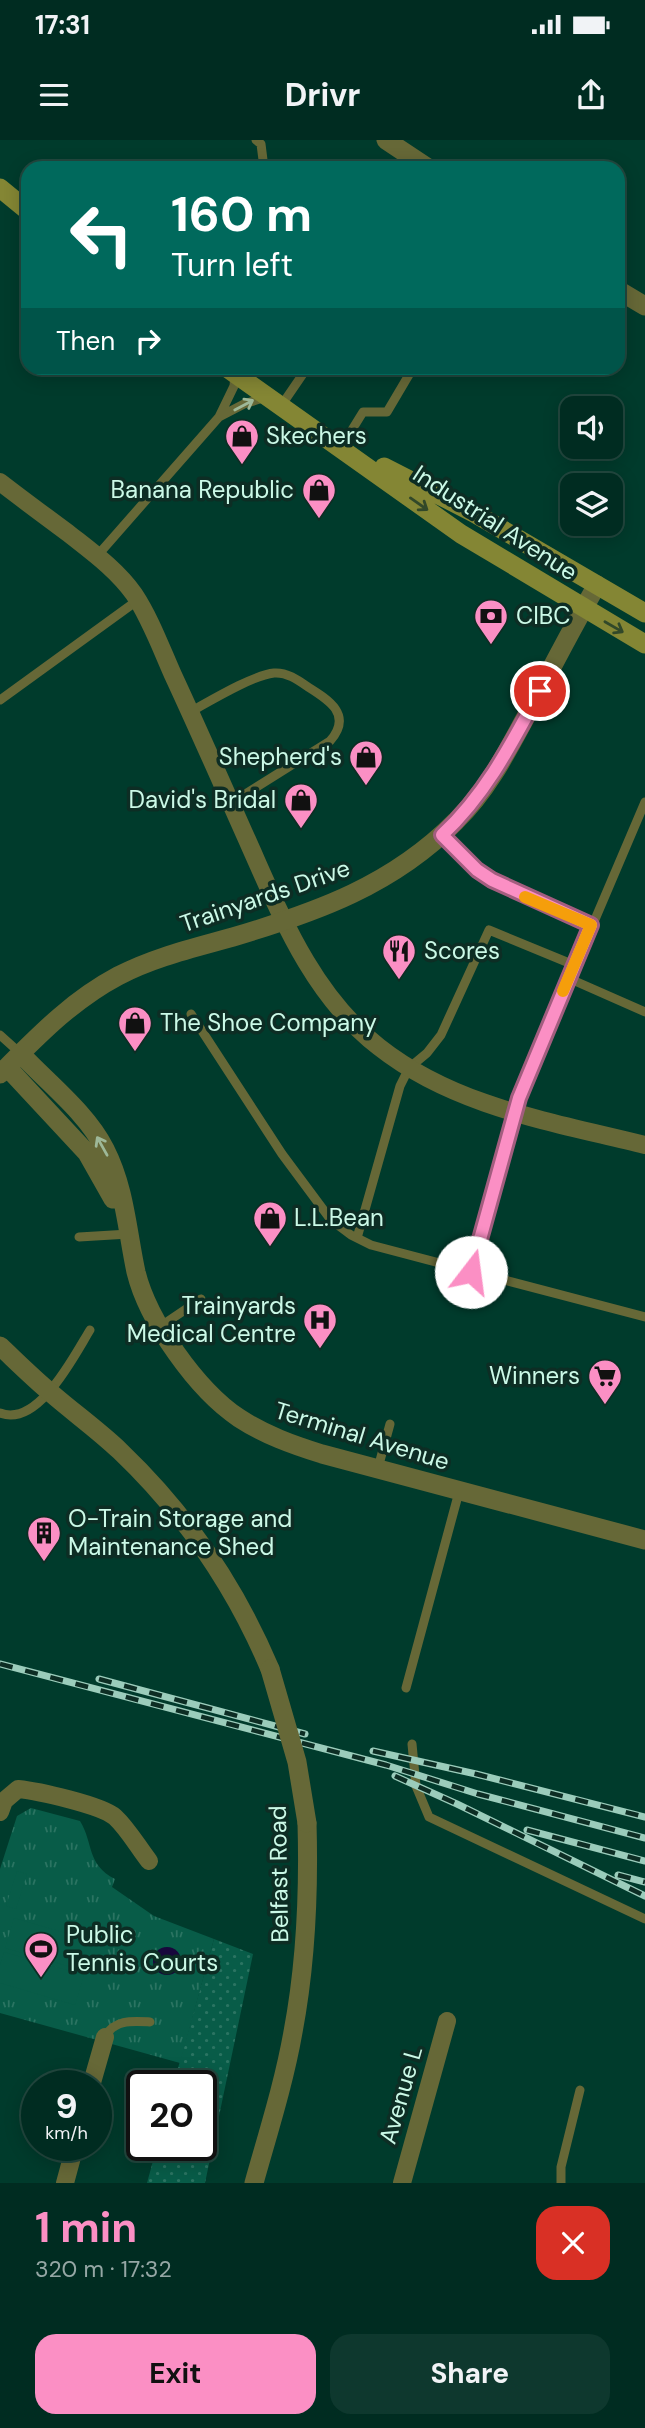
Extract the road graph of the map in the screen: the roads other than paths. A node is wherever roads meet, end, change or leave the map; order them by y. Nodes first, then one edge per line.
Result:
1 (256, 140) edge
2 (386, 140) edge
3 (263, 161) edge
4 (418, 161) edge
5 (0, 188) edge
6 (21, 205) edge
7 (625, 294) edge
8 (645, 306) edge
9 (232, 375) edge
10 (238, 375) edge
11 (300, 375) edge
12 (409, 375) edge
13 (274, 401) junction
14 (219, 417) junction
15 (324, 436) junction
16 (342, 446) junction
17 (0, 482) edge
18 (97, 556) junction
19 (597, 585) junction
20 (138, 600) junction
21 (584, 609) junction
22 (645, 613) edge
23 (645, 644) edge
24 (0, 700) edge
25 (190, 712) junction
26 (645, 802) edge
27 (231, 803) junction
28 (442, 835) junction
29 (283, 921) junction
30 (591, 925) junction
31 (574, 965) junction
32 (568, 978) junction
33 (645, 1012) edge
34 (191, 1014) dead end
35 (0, 1035) edge
36 (9, 1065) edge
37 (409, 1068) junction
38 (514, 1112) junction
39 (645, 1145) edge
40 (130, 1234) junction
41 (79, 1237) dead end
42 (357, 1238) junction
43 (471, 1272) junction
44 (201, 1299) dead end
45 (645, 1317) edge
46 (161, 1326) junction
47 (90, 1330) dead end
48 (0, 1346) edge
49 (0, 1359) edge
50 (50, 1393) junction
51 (0, 1413) edge
52 (390, 1424) dead end
53 (377, 1470) junction
54 (458, 1492) junction
55 (645, 1539) edge
56 (406, 1688) dead end
57 (412, 1744) dead end
58 (0, 1812) edge
59 (149, 1861) dead end
60 (645, 1919) edge
61 (447, 2021) dead end
62 (150, 2022) dead end
63 (104, 2037) joint
64 (95, 2070) edge
65 (580, 2090) dead end
66 (71, 2161) edge
67 (65, 2183) edge
68 (254, 2183) edge
69 (401, 2183) edge
70 (561, 2183) edge

1 - 3 lane
2 - 4 street
5 - 6 main road
7 - 8 street
9 - 14 lane
10 - 13 main road, Industrial Avenue
11 - 13 lane
12 - 16 lane
14 -> 13 lane
13 - 15 main road, Industrial Avenue
14 - 18 lane
15 - 16 main road, Industrial Avenue
15 -> 21 main road, Industrial Avenue
16 - 19 main road, Industrial Avenue
17 - 18 street
18 - 20 street
19 - 21 street, Trainyards Drive
19 - 22 main road, Industrial Avenue
20 - 24 lane
20 - 25 street
21 -> 23 main road, Industrial Avenue
21 - 28 street, Trainyards Drive
25 - 27 street
25 - 27 lane
26 - 30 lane
27 - 29 street
28 - 29 street, Trainyards Drive
28 - 30 lane
29 - 36 street, Trainyards Drive
29 - 37 street
30 - 31 lane
31 - 32 lane
31 - 37 lane
32 - 33 lane
32 - 38 lane
34 - 42 lane
35 - 36 lane
36 - 40 street, Terminal Avenue
37 - 38 street
37 - 42 lane
38 - 39 street
38 - 43 lane
40 - 41 lane
40 - 46 street, Terminal Avenue
42 - 43 lane
43 - 45 lane
44 - 46 lane
46 - 53 street, Terminal Avenue
47 - 50 lane
48 - 50 street, Belfast Road
49 - 50 street, Belfast Road
50 - 51 lane
50 - 68 street, Belfast Road, bridge
52 - 53 lane
53 - 54 street, Terminal Avenue
54 - 55 street, Terminal Avenue
54 - 56 lane
57 - 60 lane
58 - 59 street
61 - 69 street, Avenue L
62 - 63 lane
63 - 64 street
65 - 70 lane
66 - 67 street

